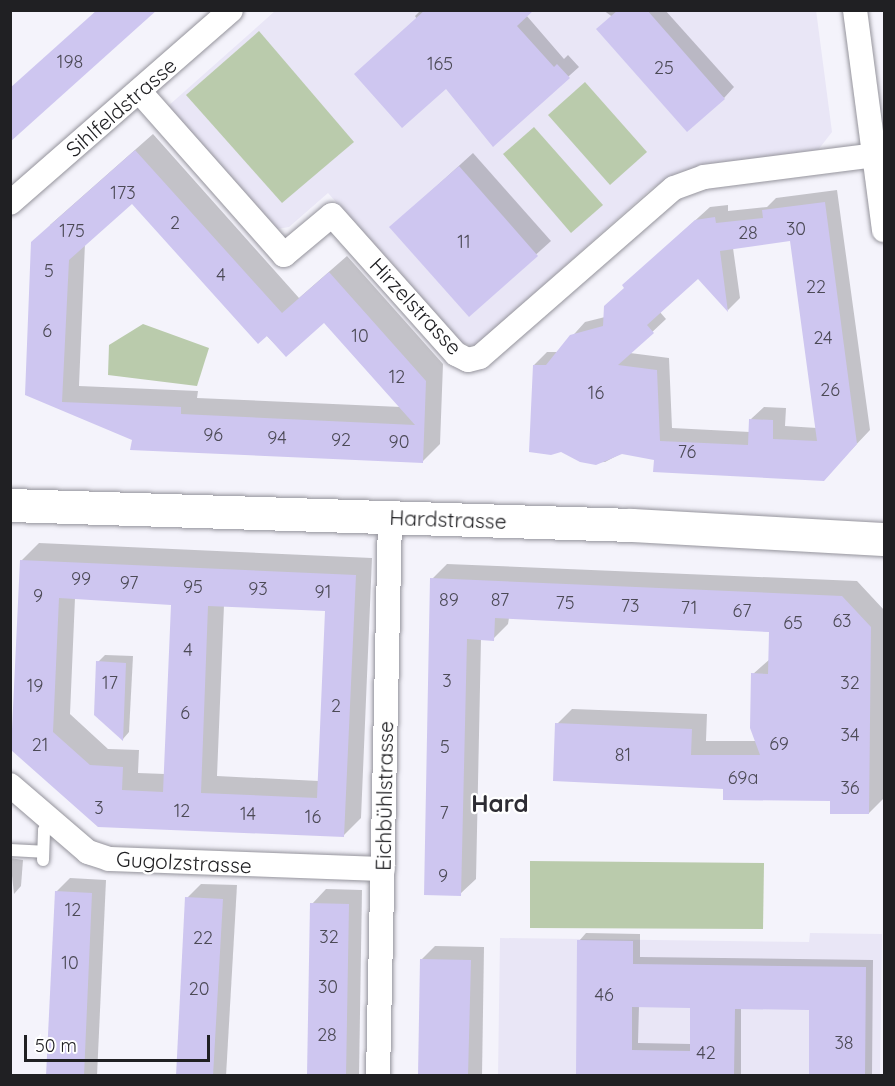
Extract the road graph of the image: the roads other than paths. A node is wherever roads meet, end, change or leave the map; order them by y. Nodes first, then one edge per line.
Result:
1 (231, 10) edge
2 (855, 10) edge
3 (139, 91) junction
4 (875, 155) junction
5 (10, 203) edge
6 (885, 230) edge
7 (10, 505) edge
8 (390, 517) junction
9 (885, 539) edge
10 (10, 786) edge
11 (52, 820) junction
12 (10, 849) edge
13 (383, 869) junction
14 (378, 1076) edge

1 - 3 street, Sihlfeldstrasse
2 - 4 street
3 - 4 street, Hirzelstrasse
3 - 5 street, Sihlfeldstrasse
4 - 6 street
7 - 8 main road, Hardstrasse
8 - 9 main road, Hardstrasse
8 - 13 street, Eichbühlstrasse
10 - 11 street, Gugolzstrasse
11 - 12 lane
11 - 13 street, Gugolzstrasse
13 - 14 street, Eichbühlstrasse

